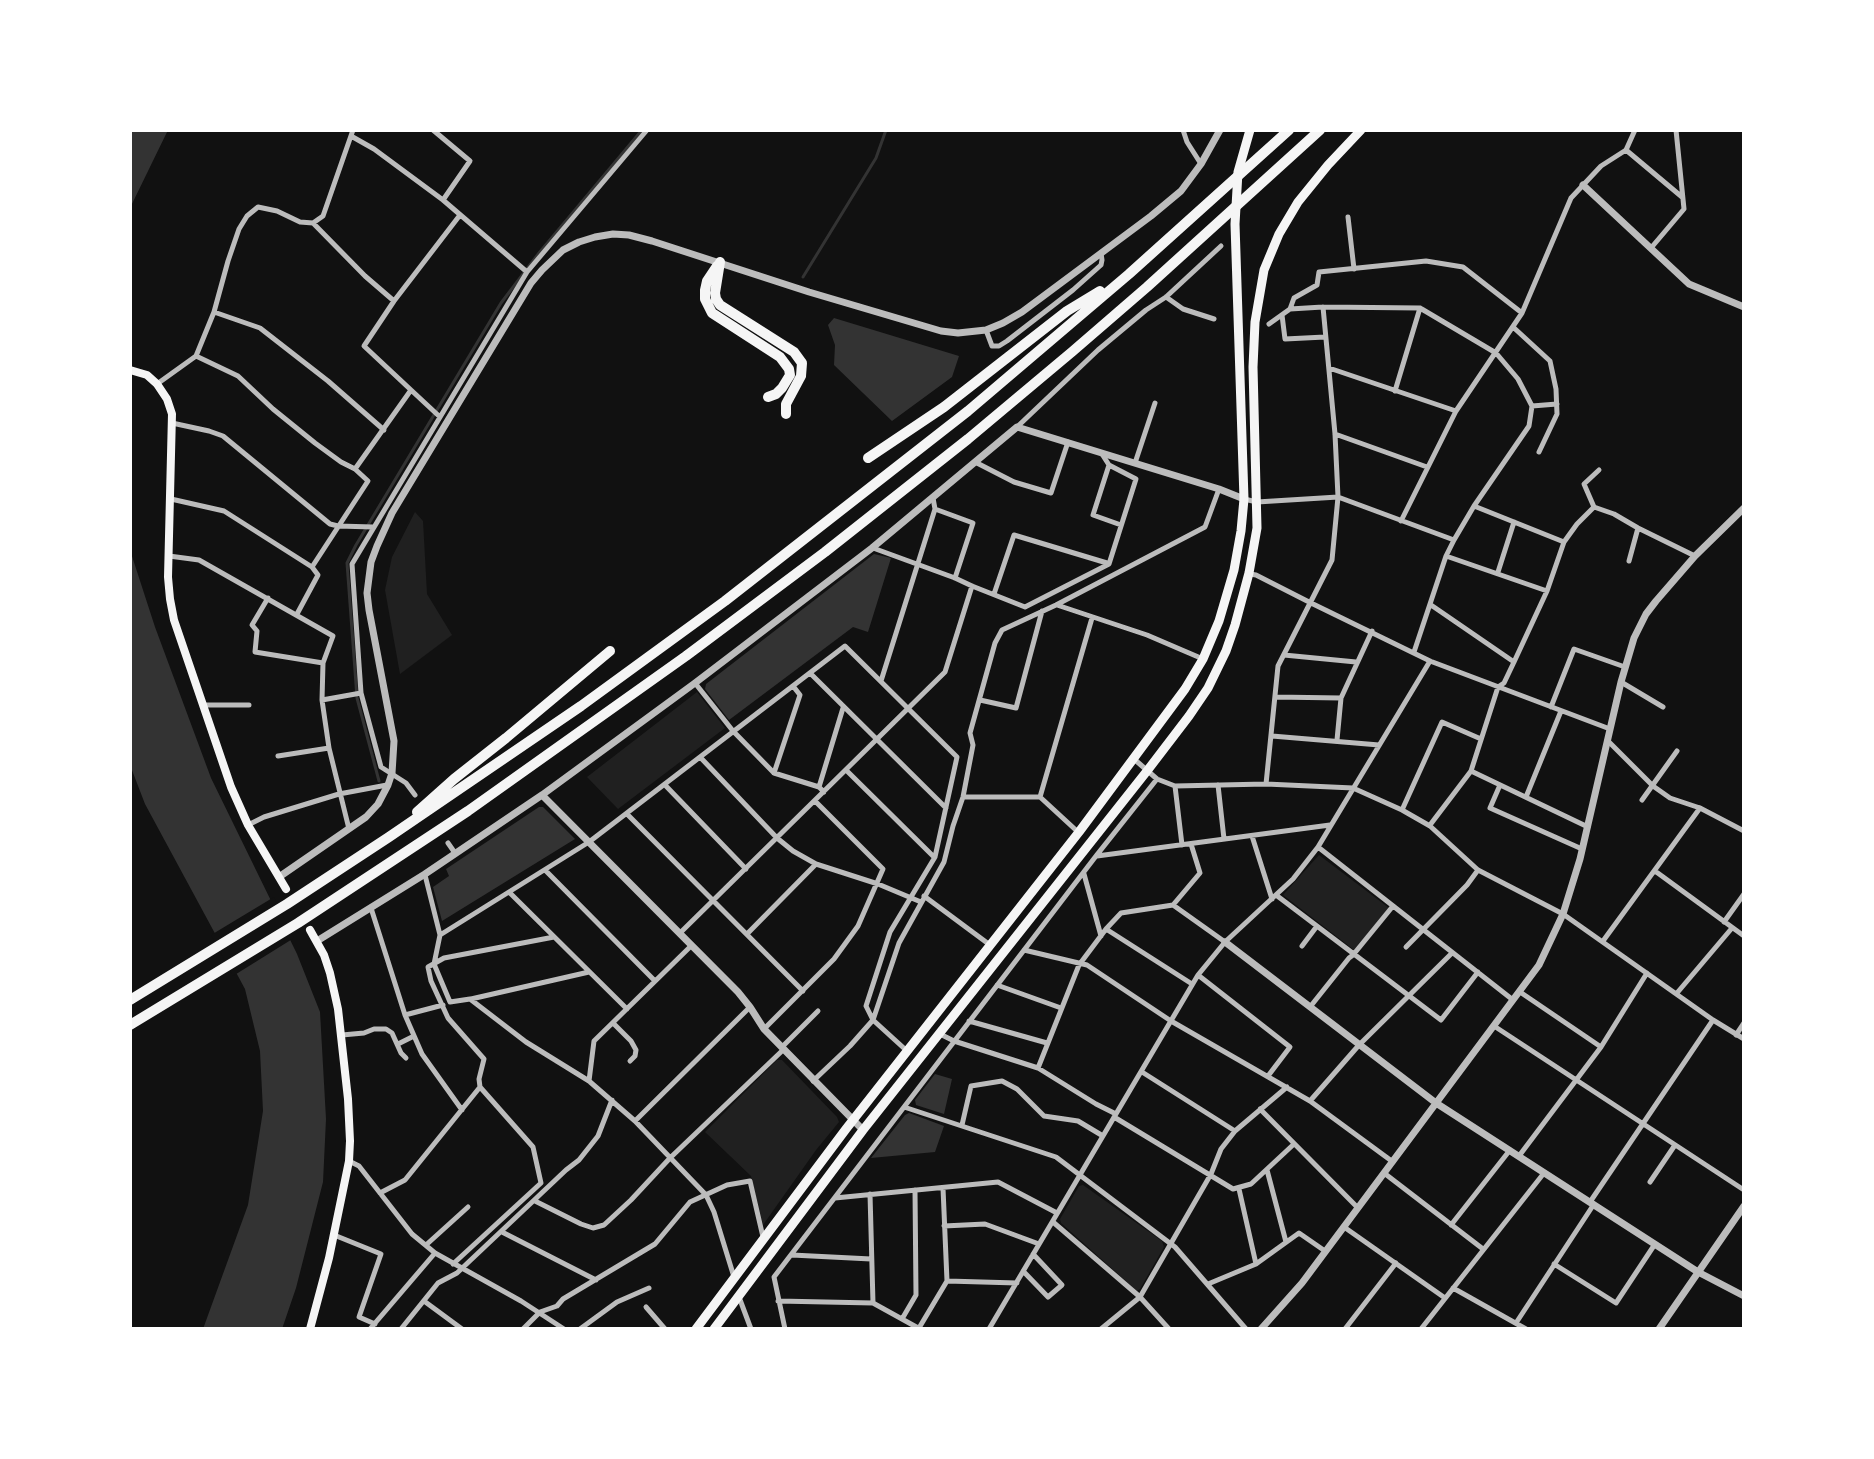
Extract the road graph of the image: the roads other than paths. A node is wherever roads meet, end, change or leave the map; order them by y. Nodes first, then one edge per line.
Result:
1 (433, 130) edge
2 (647, 130) edge
3 (1183, 130) edge
4 (1220, 130) edge
5 (1250, 130) edge
6 (1289, 130) edge
7 (1320, 130) edge
8 (1361, 130) edge
9 (1635, 130) edge
10 (1676, 130) edge
11 (352, 133) edge
12 (1626, 150) junction
13 (1201, 164) junction
14 (1583, 185) junction
15 (1682, 197) junction
16 (443, 200) junction
17 (460, 215) junction
18 (1348, 217) dead end
19 (313, 223) junction
20 (1221, 246) dead end
21 (1651, 248) junction
22 (1101, 253) junction
23 (720, 262) junction
24 (1354, 269) junction
25 (527, 272) junction
26 (1129, 274) junction
27 (1166, 297) junction
28 (394, 301) junction
29 (1323, 307) junction
30 (1744, 307) edge
31 (1420, 308) junction
32 (1290, 309) junction
33 (214, 312) junction
34 (1522, 313) junction
35 (1282, 315) junction
36 (1214, 319) dead end
37 (1269, 324) dead end
38 (1513, 327) junction
39 (986, 330) junction
40 (1325, 337) junction
41 (1496, 353) junction
42 (196, 356) junction
43 (1329, 368) junction
44 (130, 370) edge
45 (157, 384) junction
46 (411, 390) junction
47 (1395, 391) junction
48 (768, 397) dead end
49 (1155, 403) dead end
50 (1557, 404) junction
51 (1532, 406) junction
52 (1456, 411) junction
53 (786, 414) dead end
54 (440, 417) junction
55 (172, 423) junction
56 (1017, 427) junction
57 (384, 430) junction
58 (1335, 434) junction
59 (1068, 442) junction
60 (1539, 452) dead end
61 (1101, 453) junction
62 (868, 458) dead end
63 (975, 462) junction
64 (1135, 463) junction
65 (1109, 465) junction
66 (1427, 467) junction
67 (355, 469) junction
68 (1599, 470) dead end
69 (1219, 489) junction
70 (933, 497) junction
71 (1338, 497) junction
72 (171, 499) junction
73 (1244, 499) junction
74 (1257, 502) junction
75 (1474, 506) junction
76 (1594, 507) junction
77 (935, 509) junction
78 (1742, 512) edge
79 (1401, 521) junction
80 (1514, 522) junction
81 (1121, 525) junction
82 (338, 526) junction
83 (373, 527) junction
84 (1638, 528) junction
85 (1454, 540) junction
86 (1564, 542) junction
87 (872, 548) junction
88 (169, 556) junction
89 (1446, 556) junction
90 (1695, 556) junction
91 (1629, 561) dead end
92 (1109, 564) junction
93 (918, 565) junction
94 (312, 567) junction
95 (1498, 572) junction
96 (1249, 573) junction
97 (955, 578) junction
98 (972, 586) junction
99 (1547, 591) junction
100 (994, 594) junction
101 (1043, 597) junction
102 (268, 598) junction
103 (1311, 603) junction
104 (1431, 605) junction
105 (1053, 606) junction
106 (1042, 611) junction
107 (297, 614) junction
108 (1092, 618) junction
109 (1372, 631) junction
110 (610, 651) dead end
111 (1414, 652) junction
112 (1284, 655) junction
113 (1203, 659) junction
114 (1430, 661) junction
115 (1356, 662) junction
116 (1514, 662) junction
117 (323, 663) junction
118 (1625, 667) junction
119 (810, 673) junction
120 (881, 681) junction
121 (1621, 682) junction
122 (695, 683) junction
123 (793, 686) junction
124 (1498, 687) junction
125 (361, 693) junction
126 (1275, 697) junction
127 (1341, 698) junction
128 (322, 700) junction
129 (980, 700) junction
130 (202, 705) junction
131 (249, 705) dead end
132 (844, 707) junction
133 (1551, 707) junction
134 (1663, 707) dead end
135 (908, 709) junction
136 (1561, 711) junction
137 (1610, 729) junction
138 (733, 731) junction
139 (1272, 736) junction
140 (1481, 739) junction
141 (877, 740) junction
142 (1337, 740) junction
143 (1608, 741) junction
144 (1379, 745) junction
145 (329, 748) junction
146 (1677, 751) dead end
147 (278, 756) dead end
148 (700, 757) junction
149 (1134, 759) junction
150 (846, 770) junction
151 (1147, 771) junction
152 (1471, 771) junction
153 (392, 773) junction
154 (774, 773) junction
155 (1157, 779) junction
156 (1266, 784) junction
157 (388, 785) junction
158 (665, 785) junction
159 (1218, 785) junction
160 (1500, 785) junction
161 (1175, 786) junction
162 (1653, 786) junction
163 (1353, 788) junction
164 (822, 789) junction
165 (339, 794) junction
166 (415, 795) dead end
167 (542, 795) junction
168 (963, 797) junction
169 (1040, 797) junction
170 (1526, 797) junction
171 (1642, 800) dead end
172 (815, 801) junction
173 (1700, 808) junction
174 (946, 809) junction
175 (1402, 810) junction
176 (627, 814) junction
177 (248, 825) junction
178 (1330, 825) junction
179 (1430, 826) junction
180 (1588, 827) junction
181 (349, 830) junction
182 (1744, 831) edge
183 (1079, 832) junction
184 (1252, 836) junction
185 (389, 837) junction
186 (777, 838) junction
187 (1224, 839) junction
188 (589, 842) junction
189 (448, 843) dead end
190 (1191, 844) junction
191 (1182, 845) junction
192 (1318, 847) junction
193 (1582, 849) junction
194 (455, 853) junction
195 (1096, 856) junction
196 (935, 857) junction
197 (816, 864) junction
198 (746, 869) junction
199 (1478, 870) junction
200 (546, 871) junction
201 (1655, 871) junction
202 (1084, 873) junction
203 (425, 874) junction
204 (279, 877) junction
205 (878, 884) junction
206 (286, 889) dead end
207 (510, 893) junction
208 (1744, 894) edge
209 (910, 897) junction
210 (1274, 897) junction
211 (923, 899) junction
212 (713, 900) junction
213 (1173, 905) junction
214 (1393, 906) junction
215 (371, 908) junction
216 (1563, 914) junction
217 (1723, 923) junction
218 (1317, 926) junction
219 (1732, 928) junction
220 (1106, 929) junction
221 (1422, 929) junction
222 (310, 930) dead end
223 (680, 933) junction
224 (747, 934) junction
225 (440, 935) junction
226 (1101, 936) junction
227 (1744, 936) edge
228 (554, 937) junction
229 (317, 941) junction
230 (1603, 941) junction
231 (1225, 942) junction
232 (692, 945) junction
233 (990, 945) junction
234 (1302, 946) dead end
235 (1406, 947) dead end
236 (1024, 950) junction
237 (1452, 953) junction
238 (1353, 955) junction
239 (434, 964) junction
240 (1079, 965) junction
241 (589, 972) junction
242 (1478, 972) junction
243 (1647, 973) junction
244 (1198, 975) junction
245 (655, 981) junction
246 (1192, 984) junction
247 (997, 985) junction
248 (803, 991) junction
249 (1520, 992) junction
250 (1677, 993) junction
251 (1407, 995) junction
252 (470, 999) junction
253 (130, 1000) edge
254 (1514, 1000) junction
255 (450, 1002) junction
256 (442, 1005) junction
257 (750, 1007) junction
258 (1061, 1008) junction
259 (1309, 1008) junction
260 (627, 1009) junction
261 (818, 1011) dead end
262 (405, 1015) junction
263 (873, 1020) junction
264 (1713, 1020) junction
265 (969, 1021) junction
266 (1171, 1021) junction
267 (613, 1023) junction
268 (1744, 1023) edge
269 (130, 1025) edge
270 (1494, 1026) junction
271 (764, 1029) junction
272 (939, 1034) junction
273 (342, 1035) junction
274 (1736, 1035) junction
275 (414, 1036) junction
276 (1744, 1039) edge
277 (954, 1041) junction
278 (1047, 1043) junction
279 (398, 1044) junction
280 (1359, 1045) junction
281 (1601, 1047) junction
282 (782, 1049) junction
283 (907, 1051) junction
284 (406, 1058) dead end
285 (630, 1061) dead end
286 (1038, 1068) junction
287 (1142, 1072) junction
288 (1268, 1076) junction
289 (1576, 1080) junction
290 (589, 1081) junction
291 (813, 1081) junction
292 (480, 1087) junction
293 (1287, 1087) junction
294 (612, 1100) junction
295 (1310, 1101) junction
296 (1436, 1103) junction
297 (904, 1107) junction
298 (1260, 1109) junction
299 (462, 1110) junction
300 (1115, 1116) junction
301 (853, 1120) junction
302 (635, 1121) junction
303 (1643, 1123) junction
304 (962, 1125) junction
305 (863, 1130) junction
306 (1235, 1131) junction
307 (1103, 1136) junction
308 (1294, 1144) junction
309 (1675, 1145) junction
310 (1510, 1150) junction
311 (1519, 1156) junction
312 (670, 1158) junction
313 (349, 1161) junction
314 (1393, 1162) junction
315 (1267, 1170) junction
316 (1384, 1173) junction
317 (1544, 1173) junction
318 (1211, 1174) junction
319 (1079, 1176) junction
320 (1650, 1182) dead end
321 (943, 1188) junction
322 (1239, 1189) junction
323 (915, 1190) junction
324 (1744, 1190) edge
325 (380, 1193) junction
326 (870, 1194) junction
327 (706, 1195) junction
328 (835, 1198) junction
329 (535, 1201) junction
330 (1592, 1203) junction
331 (1744, 1206) edge
332 (468, 1207) dead end
333 (1358, 1208) junction
334 (1057, 1213) junction
335 (1053, 1222) junction
336 (1451, 1225) junction
337 (944, 1226) junction
338 (1344, 1227) junction
339 (502, 1232) junction
340 (334, 1235) junction
341 (764, 1239) junction
342 (1286, 1242) junction
343 (1170, 1243) junction
344 (1039, 1244) junction
345 (1655, 1244) junction
346 (426, 1245) junction
347 (1483, 1249) junction
348 (1325, 1251) junction
349 (435, 1253) junction
350 (1033, 1254) junction
351 (791, 1255) junction
352 (871, 1259) junction
353 (1396, 1263) junction
354 (453, 1264) junction
355 (1256, 1264) junction
356 (1554, 1264) junction
357 (461, 1269) junction
358 (1023, 1271) junction
359 (1698, 1272) junction
360 (735, 1278) junction
361 (597, 1280) junction
362 (947, 1281) junction
363 (1017, 1283) junction
364 (1208, 1284) junction
365 (649, 1288) dead end
366 (1453, 1288) junction
367 (1744, 1296) edge
368 (739, 1297) junction
369 (1140, 1297) junction
370 (1445, 1298) junction
371 (424, 1301) junction
372 (778, 1301) junction
373 (873, 1303) junction
374 (646, 1307) dead end
375 (540, 1312) junction
376 (902, 1319) junction
377 (1516, 1323) junction
378 (372, 1326) edge
379 (1424, 1328) edge
380 (310, 1329) edge
381 (401, 1329) edge
382 (462, 1329) edge
383 (523, 1329) edge
384 (564, 1329) edge
385 (580, 1329) edge
386 (665, 1329) edge
387 (696, 1329) edge
388 (714, 1329) edge
389 (751, 1329) edge
390 (785, 1329) edge
391 (920, 1329) edge
392 (989, 1329) edge
393 (1101, 1329) edge
394 (1169, 1329) edge
395 (1246, 1329) edge
396 (1261, 1329) edge
397 (1345, 1329) edge
398 (1526, 1329) edge
399 (1659, 1329) edge

1 - 16 street
2 - 25 street
3 - 13 street
4 - 13 street
5 - 73 highway
6 - 26 highway
7 - 269 highway
8 - 74 highway
9 - 12 street
10 - 15 street
11 - 16 street
11 - 19 street
12 - 14 street
12 - 15 street
13 - 22 street
14 - 21 street
14 - 34 street
15 - 21 street
16 - 17 street
17 - 25 street
17 - 28 street
18 - 24 street
19 - 28 street
19 - 33 street
20 - 27 street
21 - 30 street
22 - 39 street
22 - 39 street
23 - 39 street
23 - 48 highway
23 - 53 highway
23 - 153 street
24 - 32 street
24 - 34 street
25 - 54 street
26 - 62 highway
26 - 185 highway
27 - 36 street
27 - 56 street
28 - 46 street
29 - 31 street
29 - 32 street
29 - 40 street
31 - 41 street
31 - 47 street
32 - 35 street
33 - 42 street
33 - 57 street
34 - 38 street
35 - 37 street
35 - 40 street
38 - 41 street
38 - 50 street
40 - 43 street
41 - 51 street
41 - 52 street
42 - 45 street
42 - 67 street
43 - 47 street
43 - 58 street
44 - 45 main road
45 - 55 main road
46 - 54 street
46 - 57 street
47 - 52 street
49 - 64 street
50 - 51 street
50 - 60 street
51 - 75 street
52 - 66 street
54 - 83 street
55 - 72 main road
55 - 82 street
56 - 59 street
56 - 63 street
57 - 67 street
58 - 66 street
58 - 71 street
59 - 61 street
59 - 63 street
61 - 64 street
61 - 65 street
63 - 70 street
64 - 69 street
65 - 81 street
65 - 81 street
66 - 79 street
67 - 82 street
68 - 76 street
69 - 73 street
69 - 105 street
70 - 77 street
70 - 87 street
71 - 74 street
71 - 79 street
71 - 103 street
72 - 88 main road
72 - 94 street
73 - 74 street
73 - 113 highway
74 - 96 highway
75 - 80 street
75 - 85 street
76 - 84 street
76 - 86 street
77 - 93 street
77 - 97 street
78 - 90 street
79 - 85 street
80 - 86 street
80 - 95 street
81 - 92 street
82 - 83 street
82 - 94 street
83 - 125 street
84 - 90 street
84 - 91 street
85 - 89 street
86 - 99 street
87 - 93 street
87 - 122 street
88 - 102 street
88 - 130 main road
89 - 95 street
89 - 104 street
90 - 118 street
92 - 100 street
92 - 101 street
93 - 97 street
93 - 120 street
94 - 107 street
95 - 99 street
96 - 103 street
96 - 151 highway
97 - 98 street
98 - 100 street
98 - 135 street
99 - 116 street
100 - 101 street
101 - 105 street
102 - 107 street
102 - 117 street
103 - 109 street
103 - 112 street
104 - 111 street
104 - 116 street
105 - 106 street
105 - 108 street
106 - 129 street
106 - 129 street
107 - 117 street
108 - 113 street
108 - 169 street
109 - 111 street
109 - 115 street
110 - 185 highway
111 - 114 street
112 - 115 street
112 - 126 street
113 - 149 highway
114 - 124 street
114 - 144 street
115 - 127 street
116 - 124 street
117 - 128 street
118 - 121 street
118 - 133 street
119 - 120 street
119 - 123 street
119 - 132 street
120 - 135 street
121 - 134 street
121 - 137 street
122 - 138 street
122 - 167 street
123 - 138 street
123 - 154 street
124 - 133 street
124 - 140 street
125 - 128 street
125 - 153 street
126 - 127 street
126 - 139 street
127 - 142 street
128 - 145 street
129 - 168 street
130 - 131 street
130 - 177 main road
132 - 141 street
132 - 164 street
133 - 136 street
135 - 141 street
135 - 174 street
136 - 137 street
136 - 170 street
137 - 143 street
138 - 148 street
138 - 154 street
139 - 142 street
139 - 156 street
140 - 152 street
140 - 175 street
141 - 150 street
141 - 174 street
142 - 144 street
143 - 162 street
143 - 180 street
144 - 163 street
145 - 147 street
145 - 165 street
146 - 162 street
148 - 158 street
148 - 186 street
149 - 151 street
149 - 183 highway
150 - 164 street
150 - 196 street
151 - 155 street
151 - 272 highway
152 - 160 street
152 - 179 street
153 - 157 street
153 - 166 street
154 - 164 street
155 - 161 street
155 - 195 street
156 - 159 street
156 - 163 street
157 - 165 street
157 - 181 street
158 - 176 street
158 - 198 street
159 - 161 street
159 - 187 street
160 - 170 street
160 - 193 street
161 - 191 street
162 - 171 street
162 - 173 street
163 - 175 street
163 - 178 street
164 - 172 street
165 - 177 street
165 - 181 street
167 - 188 street
167 - 194 street
168 - 169 street
168 - 211 street
169 - 183 street
170 - 180 street
172 - 186 street
172 - 205 street
173 - 182 street
173 - 201 street
174 - 196 street
175 - 179 street
176 - 188 street
176 - 212 street
177 - 204 main road
178 - 184 street
178 - 192 street
179 - 199 street
180 - 193 street
181 - 204 street
183 - 233 highway
184 - 187 street
184 - 210 street
185 - 253 highway
186 - 197 street
186 - 198 street
187 - 190 street
188 - 200 street
188 - 223 street
189 - 194 street
190 - 191 street
190 - 213 street
191 - 195 street
192 - 210 street
192 - 214 street
193 - 216 street
194 - 203 street
195 - 202 street
196 - 209 street
197 - 205 street
197 - 224 street
198 - 212 street
199 - 216 street
199 - 221 street
200 - 207 street
200 - 245 street
201 - 217 street
201 - 230 street
202 - 226 street
202 - 236 street
203 - 215 street
203 - 225 street
204 - 206 main road
205 - 209 street
205 - 248 street
207 - 225 street
207 - 228 street
208 - 217 street
209 - 211 street
209 - 263 street
210 - 218 street
210 - 231 street
211 - 233 street
211 - 263 street
212 - 223 street
212 - 224 street
213 - 220 street
213 - 231 street
214 - 221 street
214 - 238 street
215 - 229 street
215 - 262 street
216 - 230 street
216 - 249 street
217 - 219 street
218 - 234 street
218 - 238 street
219 - 227 street
219 - 250 street
220 - 226 street
220 - 246 street
221 - 235 street
221 - 237 street
222 - 229 main road
223 - 232 street
224 - 248 street
225 - 239 street
226 - 240 street
228 - 239 street
228 - 241 street
229 - 273 main road
230 - 243 street
231 - 244 street
231 - 259 street
232 - 245 street
232 - 257 street
233 - 283 highway
236 - 240 street
236 - 247 street
237 - 242 street
237 - 251 street
238 - 251 street
238 - 259 street
239 - 255 street
239 - 256 street
240 - 258 street
240 - 266 street
241 - 252 street
241 - 260 street
242 - 251 street
242 - 254 street
243 - 250 street
243 - 281 street
244 - 246 street
244 - 288 street
245 - 260 street
246 - 266 street
247 - 258 street
247 - 265 street
248 - 271 street
249 - 254 street
249 - 281 street
250 - 264 street
251 - 280 street
252 - 255 street
252 - 290 street
254 - 270 street
255 - 256 street
256 - 262 street
256 - 292 street
257 - 271 street
257 - 302 street
258 - 278 street
259 - 280 street
260 - 267 street
261 - 282 street
262 - 275 street
263 - 283 street
263 - 291 street
264 - 274 street
264 - 303 street
265 - 277 street
265 - 278 street
266 - 287 street
266 - 288 street
267 - 285 street
267 - 290 street
268 - 274 street
270 - 289 street
270 - 296 street
271 - 282 street
272 - 277 street
272 - 305 highway
273 - 279 street
273 - 313 main road
274 - 276 street
275 - 279 street
275 - 299 street
277 - 286 street
277 - 297 street
278 - 286 street
279 - 284 street
280 - 295 street
280 - 296 street
281 - 289 street
282 - 291 street
282 - 312 street
283 - 301 highway
286 - 300 street
287 - 300 street
287 - 306 street
288 - 293 street
289 - 303 street
289 - 311 street
290 - 294 street
291 - 301 street
292 - 299 street
292 - 354 street
293 - 295 street
293 - 298 street
294 - 302 street
294 - 329 street
295 - 314 street
296 - 310 street
296 - 314 street
297 - 304 street
297 - 328 street
298 - 306 street
298 - 308 street
299 - 325 street
300 - 307 street
300 - 318 street
301 - 305 street
301 - 341 highway
302 - 312 street
303 - 309 street
303 - 330 street
304 - 307 street
304 - 319 street
305 - 368 highway
306 - 318 street
307 - 319 street
308 - 315 street
308 - 333 street
309 - 320 street
309 - 324 street
310 - 311 street
310 - 336 street
311 - 317 street
312 - 327 street
312 - 329 street
313 - 325 street
313 - 340 main road
314 - 316 street
315 - 322 street
315 - 342 street
316 - 333 street
316 - 336 street
317 - 330 street
317 - 347 street
318 - 322 street
318 - 343 street
319 - 334 street
319 - 343 street
321 - 323 street
321 - 334 street
321 - 337 street
322 - 355 street
323 - 326 street
323 - 376 street
325 - 346 street
326 - 328 street
326 - 352 street
327 - 341 street
327 - 360 street
327 - 361 street
328 - 351 street
329 - 339 street
330 - 345 street
330 - 356 street
331 - 359 street
332 - 346 street
333 - 338 street
334 - 335 street
335 - 344 street
335 - 369 street
336 - 347 street
337 - 344 street
337 - 362 street
338 - 348 street
338 - 353 street
339 - 357 street
339 - 361 street
340 - 378 street
340 - 380 main road
341 - 360 highway
342 - 348 street
342 - 355 street
343 - 364 street
343 - 369 street
344 - 350 street
345 - 356 street
345 - 359 street
346 - 349 street
347 - 366 street
348 - 396 street
349 - 354 street
349 - 378 street
350 - 358 street
350 - 358 street
351 - 352 street
351 - 372 street
352 - 373 street
353 - 370 street
353 - 397 street
354 - 357 street
355 - 364 street
356 - 377 street
357 - 371 street
357 - 375 street
358 - 363 street
359 - 367 street
359 - 399 street
360 - 387 highway
361 - 375 street
362 - 363 street
362 - 391 street
363 - 392 street
364 - 395 street
365 - 385 street
366 - 370 street
366 - 377 street
368 - 388 highway
368 - 389 street
369 - 393 street
369 - 394 street
370 - 379 street
371 - 381 street
371 - 382 street
372 - 373 street
372 - 390 street
373 - 376 street
374 - 386 street
375 - 383 street
375 - 384 street
376 - 391 street
377 - 398 street

